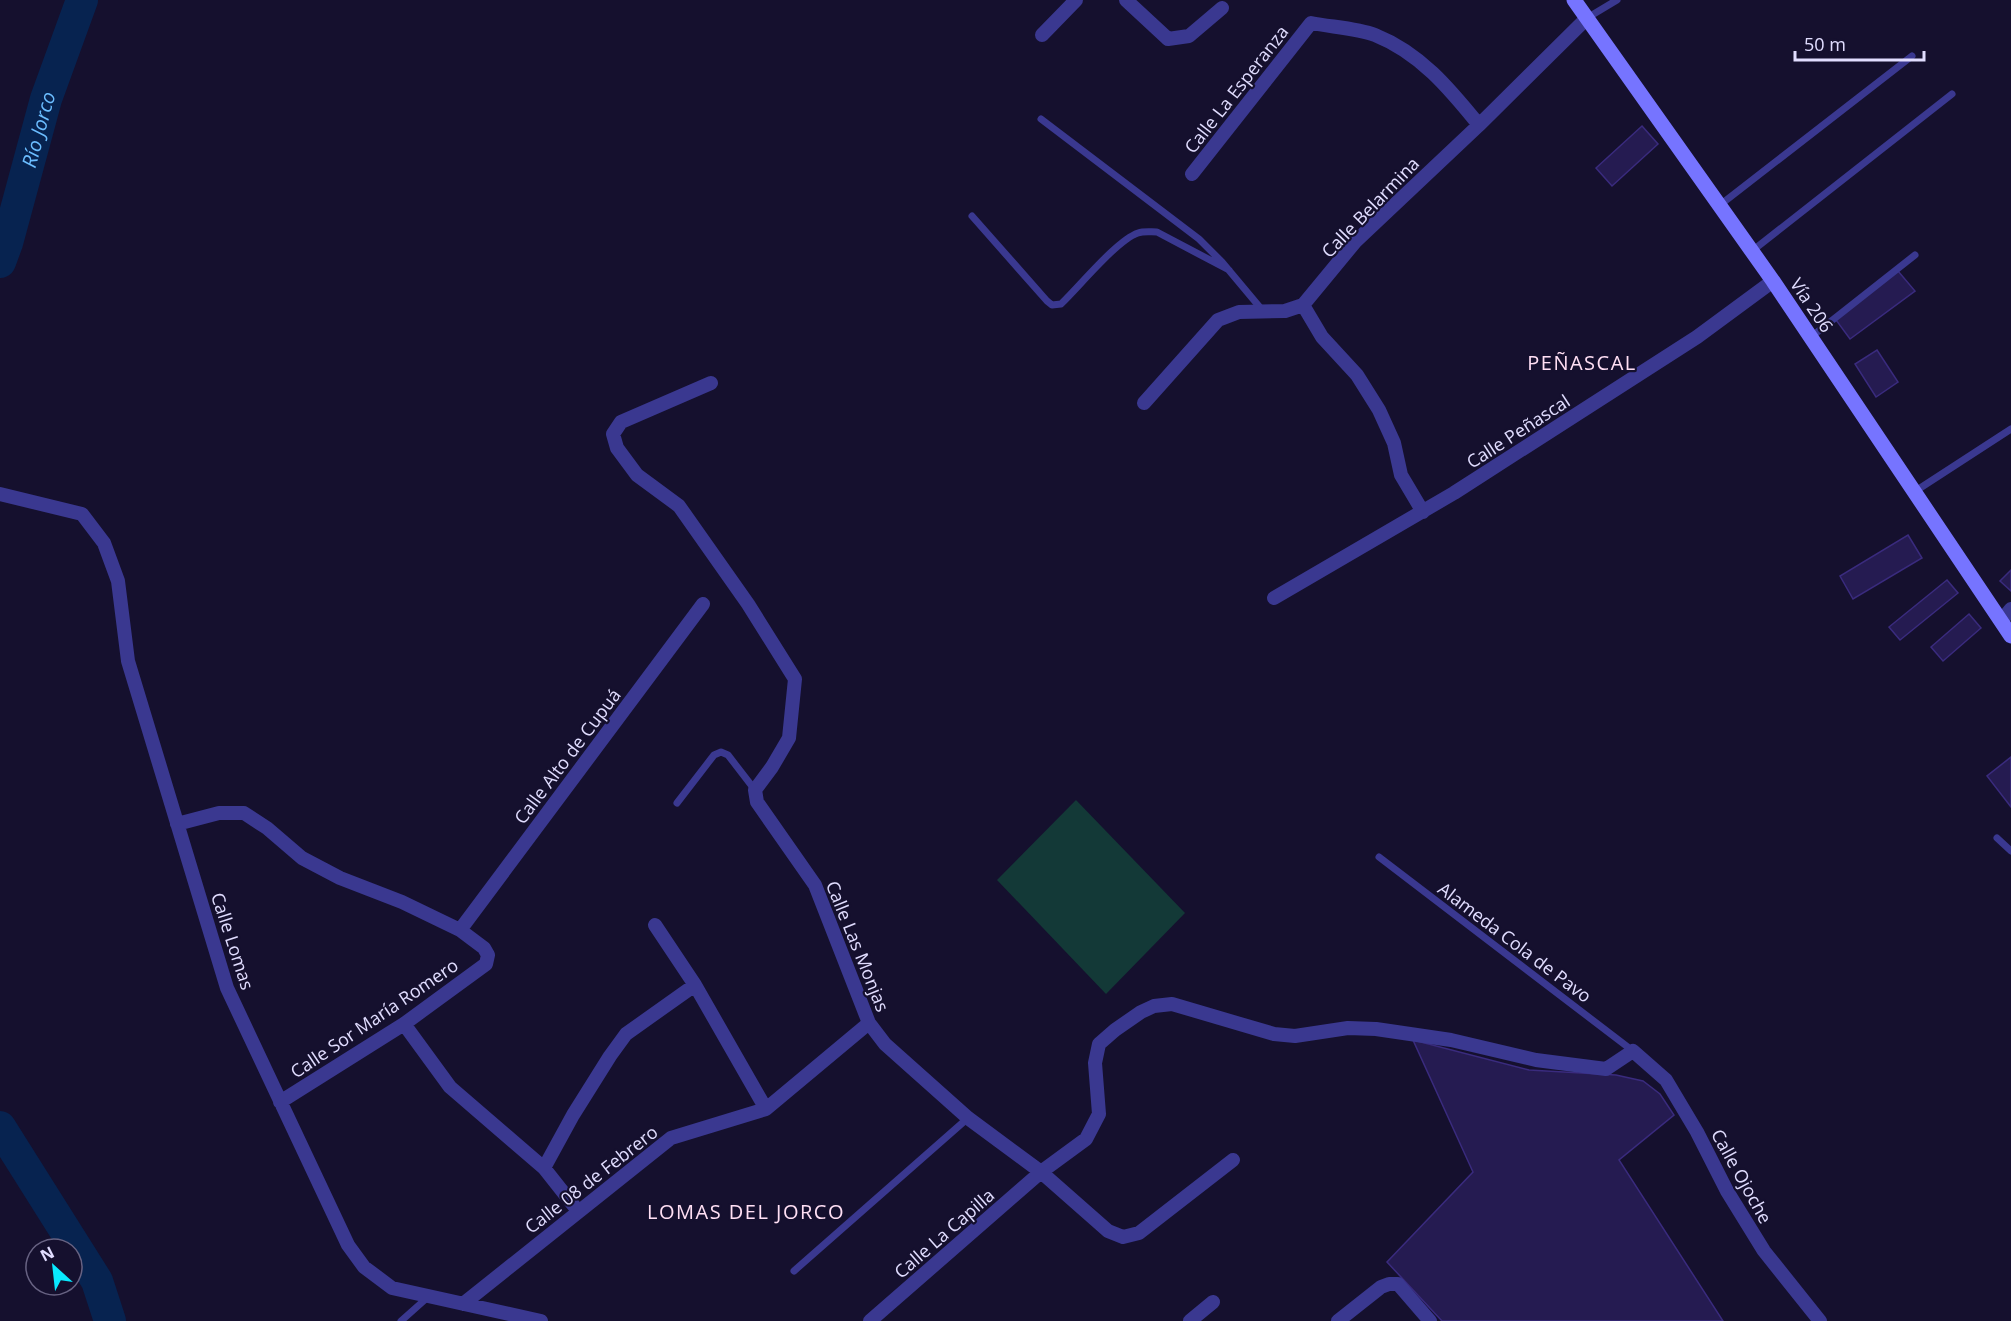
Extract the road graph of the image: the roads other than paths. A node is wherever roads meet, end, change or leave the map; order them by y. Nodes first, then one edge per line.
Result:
1 (1076, 0) edge
2 (1126, 0) edge
3 (1575, 0) edge
4 (1617, 0) edge
5 (1222, 8) dead end
6 (1587, 18) junction
7 (1042, 35) dead end
8 (1912, 56) dead end
9 (1952, 94) dead end
10 (1041, 119) dead end
11 (1479, 125) junction
12 (1192, 174) dead end
13 (1720, 205) junction
14 (972, 216) dead end
15 (1752, 251) junction
16 (1915, 255) dead end
17 (1229, 270) junction
18 (1773, 281) junction
19 (1303, 305) junction
20 (1263, 311) junction
21 (1810, 337) junction
22 (711, 383) dead end
23 (1144, 403) dead end
24 (2011, 429) edge
25 (1914, 492) junction
26 (0, 494) edge
27 (1423, 512) junction
28 (1274, 598) dead end
29 (703, 604) dead end
30 (2006, 615) edge
31 (2011, 636) edge
32 (755, 790) junction
33 (677, 803) dead end
34 (177, 824) junction
35 (1997, 838) dead end
36 (2011, 851) edge
37 (1379, 857) dead end
38 (655, 925) dead end
39 (459, 930) junction
40 (694, 985) junction
41 (869, 1023) junction
42 (404, 1024) junction
43 (1633, 1051) junction
44 (279, 1102) junction
45 (766, 1109) junction
46 (968, 1118) junction
47 (1233, 1161) dead end
48 (544, 1168) junction
49 (1041, 1172) junction
50 (578, 1211) junction
51 (794, 1271) dead end
52 (429, 1296) junction
53 (1213, 1302) dead end
54 (463, 1304) junction
55 (401, 1321) edge
56 (541, 1321) edge
57 (870, 1321) edge
58 (1190, 1321) edge
59 (1338, 1321) edge
60 (1430, 1321) edge
61 (1820, 1321) edge

1 - 7 street
2 - 5 street
3 - 6 main road, Vía 206
4 - 6 lane
6 - 11 street
6 - 13 main road, Vía 206
8 - 13 lane
9 - 15 lane
10 - 17 lane
11 - 12 street, Calle La Esperanza
11 - 19 street, Calle Belarmina
13 - 15 main road, Vía 206
14 - 17 lane
15 - 18 main road, Vía 206
16 - 21 lane
17 - 20 lane
18 - 21 main road, Vía 206
18 - 27 street, Calle Peñascal
19 - 20 street
19 - 27 street
20 - 23 street
21 - 25 main road, Vía 206
22 - 32 street
24 - 25 lane
25 - 30 main road, Vía 206
26 - 34 street, Calle Lomas
27 - 28 street, Calle Peñascal
29 - 39 street, Calle Alto de Cupuá
30 - 31 main road, Vía 206
32 - 33 lane
32 - 41 street, Calle Las Monjas
34 - 39 street, Calle Sor María Romero
34 - 44 street, Calle Lomas
35 - 36 lane
37 - 43 lane, Alameda Cola de Pavo
38 - 40 street
39 - 42 street, Calle Sor María Romero
40 - 45 street
40 - 48 street
41 - 45 street, Calle 08 de Febrero
41 - 46 street, Calle Las Monjas
42 - 44 street, Calle Sor María Romero
42 - 48 street
43 - 49 street, Calle La Capilla
43 - 61 street, Calle Ojoche
44 - 52 street, Calle Lomas
45 - 50 street, Calle 08 de Febrero
46 - 49 street, Calle Las Monjas
46 - 51 lane
47 - 49 street, Calle Las Monjas
48 - 50 street
49 - 57 street, Calle La Capilla
50 - 54 street, Calle 08 de Febrero
52 - 54 street, Calle Lomas
52 - 55 lane
53 - 58 street
54 - 56 street, Calle Lomas
59 - 60 street

